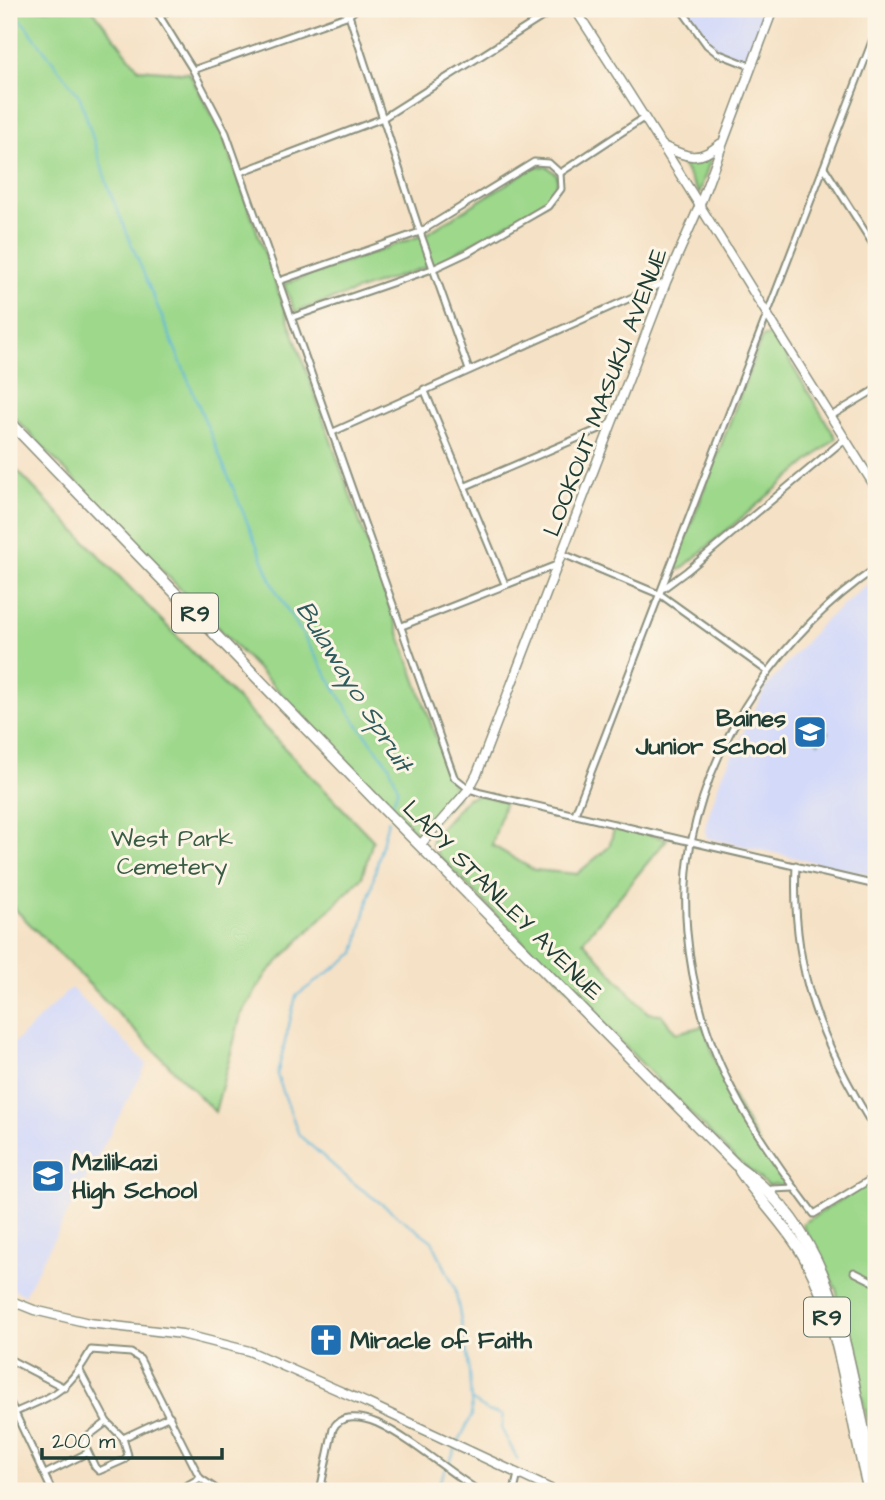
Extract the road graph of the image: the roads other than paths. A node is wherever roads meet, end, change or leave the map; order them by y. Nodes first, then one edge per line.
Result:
1 (155, 9) edge
2 (172, 9) edge
3 (344, 9) edge
4 (356, 9) edge
5 (555, 9) edge
6 (575, 9) edge
7 (681, 9) edge
8 (773, 9) edge
9 (349, 15) junction
10 (160, 16) junction
11 (876, 32) edge
12 (750, 66) junction
13 (194, 70) junction
14 (646, 117) junction
15 (383, 118) junction
16 (722, 142) junction
17 (663, 146) junction
18 (824, 167) junction
19 (241, 172) junction
20 (560, 173) junction
21 (699, 206) junction
22 (420, 232) junction
23 (876, 249) edge
24 (435, 268) junction
25 (279, 281) junction
26 (666, 282) junction
27 (768, 312) junction
28 (293, 317) junction
29 (470, 370) junction
30 (424, 389) junction
31 (876, 389) edge
32 (831, 416) junction
33 (9, 421) edge
34 (613, 424) junction
35 (333, 432) junction
36 (845, 439) junction
37 (466, 486) junction
38 (876, 488) edge
39 (562, 554) junction
40 (559, 564) junction
41 (876, 568) edge
42 (505, 584) junction
43 (664, 588) junction
44 (661, 595) junction
45 (402, 626) junction
46 (768, 671) junction
47 (469, 789) junction
48 (575, 814) junction
49 (691, 843) junction
50 (421, 844) junction
51 (796, 865) junction
52 (876, 886) edge
53 (876, 1131) edge
54 (876, 1176) edge
55 (795, 1188) junction
56 (764, 1195) junction
57 (854, 1272) dead end
58 (876, 1283) edge
59 (9, 1300) edge
60 (9, 1359) edge
61 (80, 1371) junction
62 (65, 1388) junction
63 (9, 1400) edge
64 (12, 1413) edge
65 (170, 1416) junction
66 (107, 1422) junction
67 (122, 1438) junction
68 (87, 1453) junction
69 (45, 1474) junction
70 (518, 1474) junction
71 (200, 1478) junction
72 (876, 1480) edge
73 (52, 1491) edge
74 (177, 1491) edge
75 (219, 1491) edge
76 (320, 1491) edge
77 (479, 1491) edge
78 (514, 1491) edge
79 (555, 1491) edge
80 (869, 1491) edge

1 - 10 street
2 - 10 street
3 - 9 street
4 - 9 street
5 - 15 street
6 - 14 street
7 - 12 street
8 - 12 street, LOOKOUT MASUKU AVENUE
9 - 13 street
9 - 15 street
10 - 13 street
11 - 18 street
12 - 16 street, LOOKOUT MASUKU AVENUE
13 - 19 street
14 - 17 street
14 - 20 street
15 - 19 street
15 - 22 street
16 - 17 street
16 - 21 street, LOOKOUT MASUKU AVENUE
17 - 21 street
18 - 23 street
18 - 27 street
19 - 25 street
20 - 22 street
20 - 24 street
21 - 26 street, LOOKOUT MASUKU AVENUE
21 - 27 street
22 - 24 street
22 - 25 street
24 - 28 street
24 - 29 street
25 - 28 street
26 - 29 street
26 - 34 street, LOOKOUT MASUKU AVENUE
27 - 32 street
27 - 43 street
28 - 35 street
29 - 30 street
30 - 35 street
30 - 37 street
31 - 32 street
32 - 36 street
33 - 50 highway, LADY STANLEY AVENUE / R9
34 - 37 street
34 - 39 street, LOOKOUT MASUKU AVENUE
35 - 45 street
36 - 38 street
36 - 43 street
37 - 42 street
39 - 40 street, LOOKOUT MASUKU AVENUE
39 - 44 street
40 - 42 street
40 - 47 street, LOOKOUT MASUKU AVENUE
41 - 46 street
42 - 45 street
43 - 44 street
44 - 46 street
44 - 48 street
45 - 47 street
46 - 49 street
47 - 48 street
47 - 50 street, LOOKOUT MASUKU AVENUE
48 - 49 street
49 - 51 street
49 - 55 street
50 - 56 highway, LADY STANLEY AVENUE / R9
51 - 52 street
51 - 53 street
54 - 55 street
55 - 56 street
56 - 72 highway, LADY STANLEY AVENUE / R9
56 - 80 highway, LADY STANLEY AVENUE / R9
57 - 58 street
59 - 70 street
60 - 62 street
61 - 62 street
61 - 65 street
61 - 66 street
62 - 64 street
63 - 64 street
64 - 69 street
65 - 67 street
65 - 71 street
66 - 67 street
66 - 68 street
67 - 68 street
68 - 69 street
69 - 73 street
70 - 78 street
70 - 79 street
71 - 74 street
71 - 75 street
76 - 77 street

